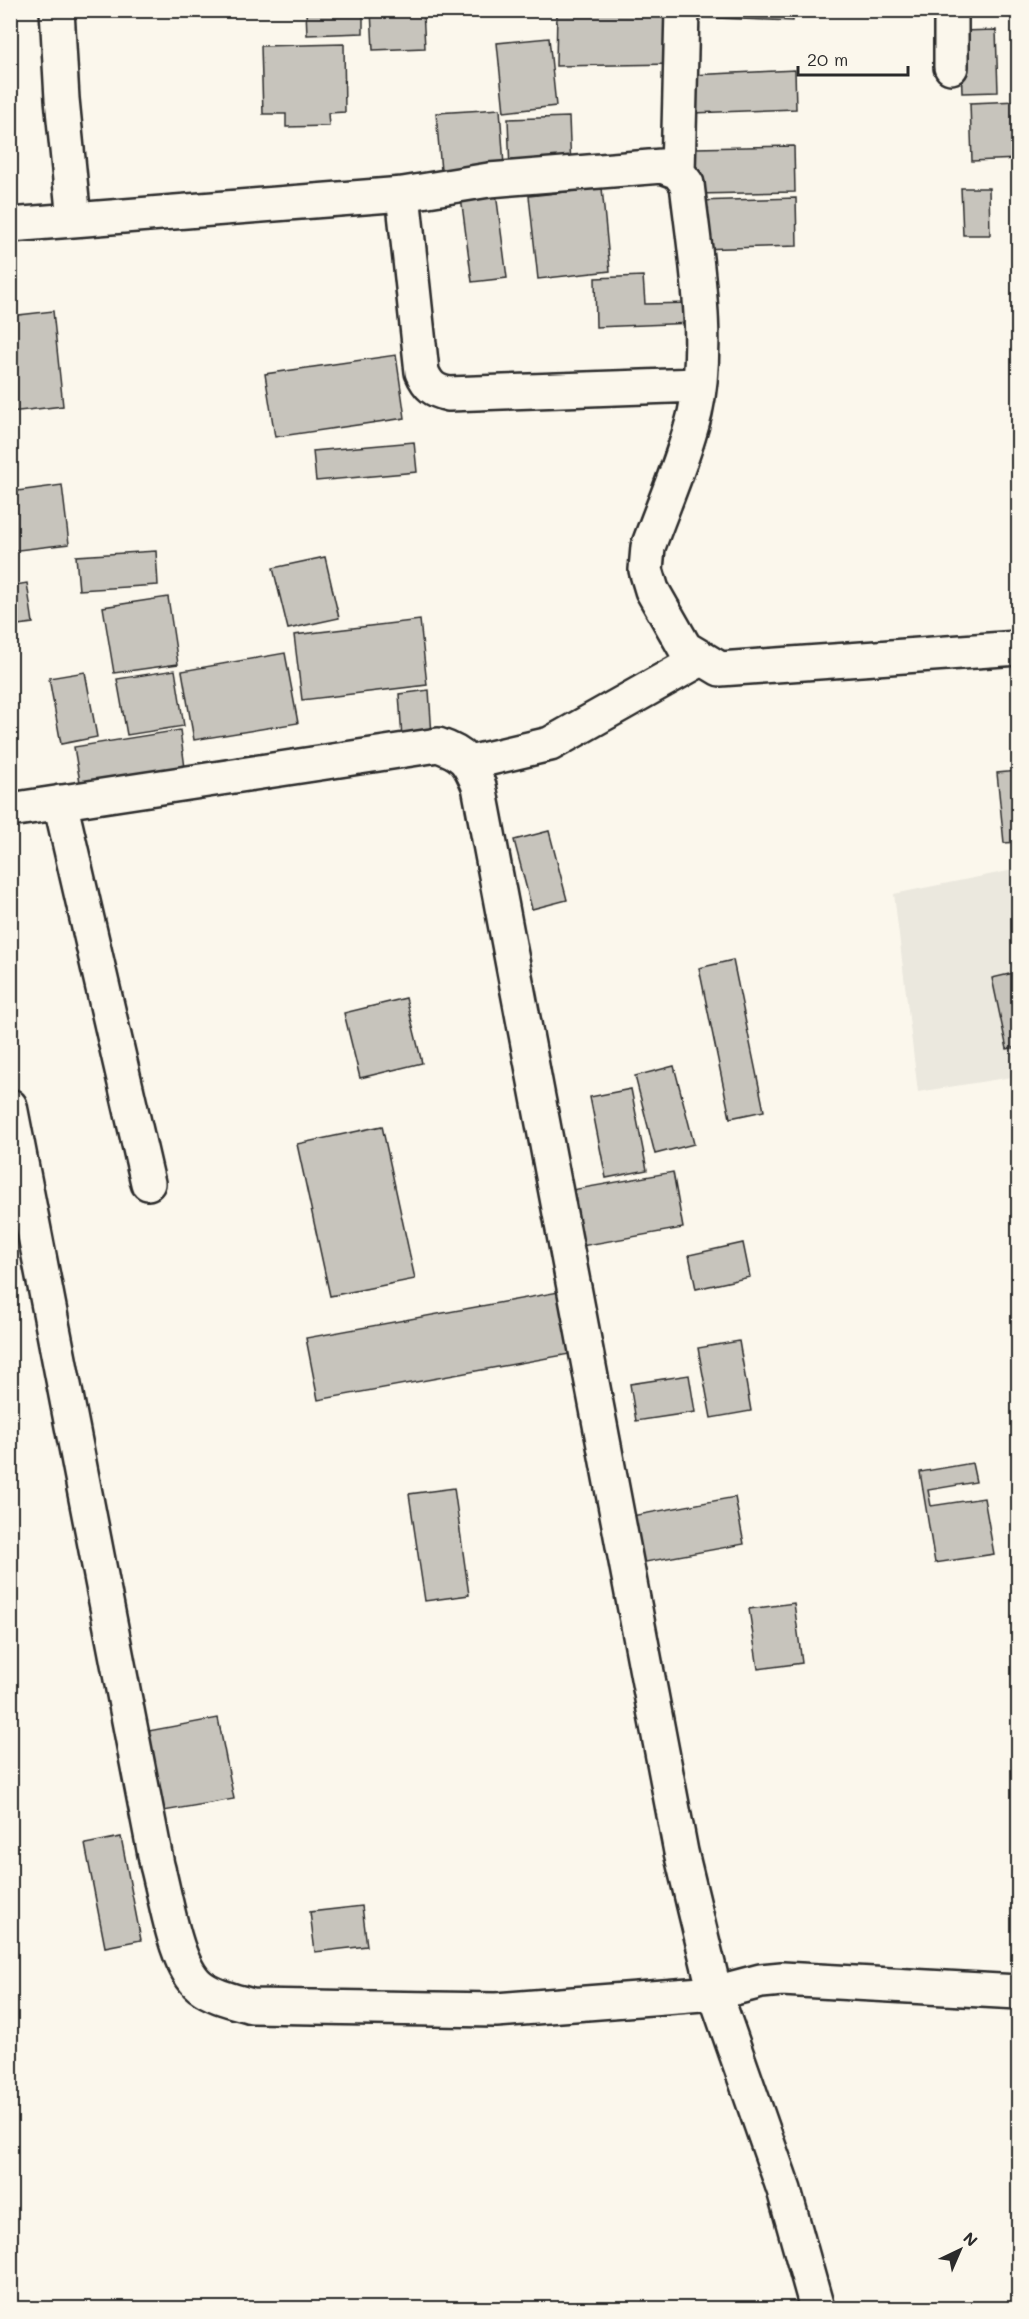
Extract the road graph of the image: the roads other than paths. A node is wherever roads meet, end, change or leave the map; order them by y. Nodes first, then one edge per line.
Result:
1 (57, 10) edge
2 (682, 10) edge
3 (951, 10) edge
4 (951, 67) dead end
5 (678, 172) junction
6 (403, 194) junction
7 (74, 220) junction
8 (10, 225) edge
9 (698, 385) junction
10 (1018, 648) edge
11 (701, 659) junction
12 (469, 763) junction
13 (60, 802) junction
14 (10, 810) edge
15 (10, 1106) edge
16 (148, 1183) dead end
17 (1018, 1992) edge
18 (715, 1993) junction
19 (817, 2308) edge

1 - 7 street
2 - 5 street
3 - 4 street
5 - 6 street
5 - 9 street
6 - 7 street
6 - 9 street
7 - 8 street
9 - 11 street
10 - 11 street
11 - 12 street
12 - 13 street
12 - 18 street
13 - 14 street
13 - 16 street
15 - 18 street
17 - 18 street
18 - 19 street

